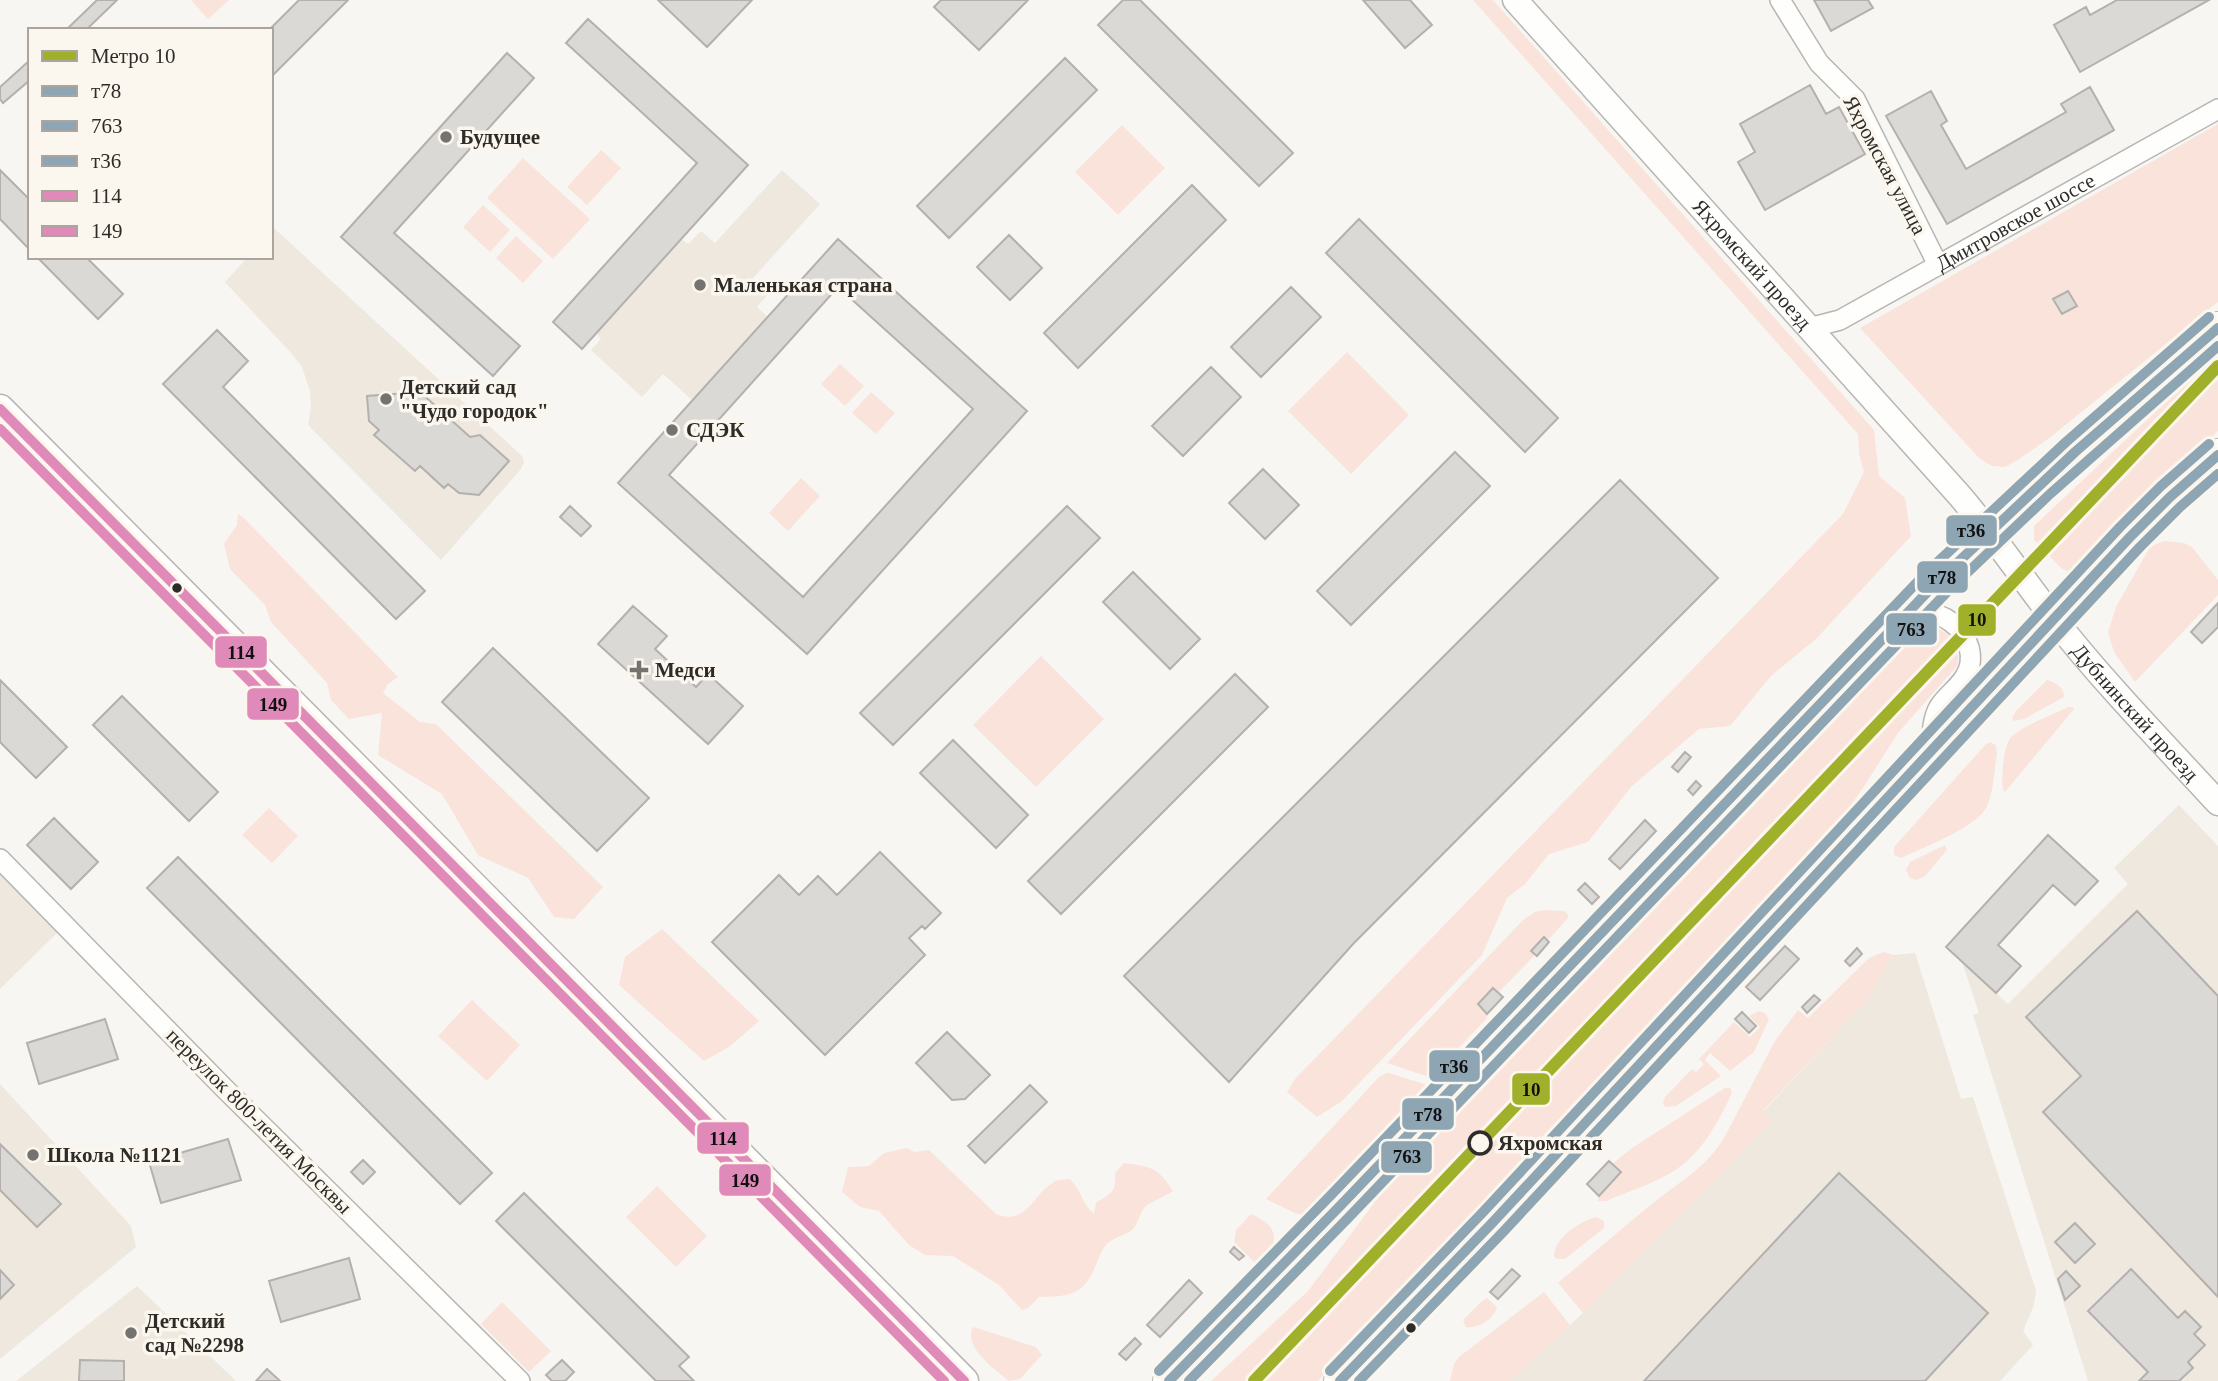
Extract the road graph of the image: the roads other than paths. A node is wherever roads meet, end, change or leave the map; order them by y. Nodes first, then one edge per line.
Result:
1 (1515, 0) edge
2 (1780, 0) edge
3 (2218, 108) edge
4 (1938, 265) junction
5 (1809, 328) junction
6 (2218, 328) edge
7 (0, 409) edge
8 (2218, 455) edge
9 (1989, 530) junction
10 (2054, 619) junction
11 (1897, 624) junction
12 (1931, 749) junction
13 (2218, 803) edge
14 (0, 859) edge
15 (520, 1381) edge
16 (964, 1381) edge
17 (1169, 1381) edge
18 (1340, 1381) edge

1 - 5 street, Яхромский проезд
2 - 4 street, Яхромская улица
3 - 4 street, Дмитровское шоссе
4 - 5 street, Дмитровское шоссе
5 - 9 street, Яхромский проезд
6 - 9 main road
7 - 16 main road
8 - 10 main road
9 - 10 street
9 - 11 main road
10 - 12 main road
10 - 13 street, Дубнинский проезд
11 - 12 street
11 - 17 main road
12 - 18 main road
14 - 15 street, переулок 800-летия Москвы

